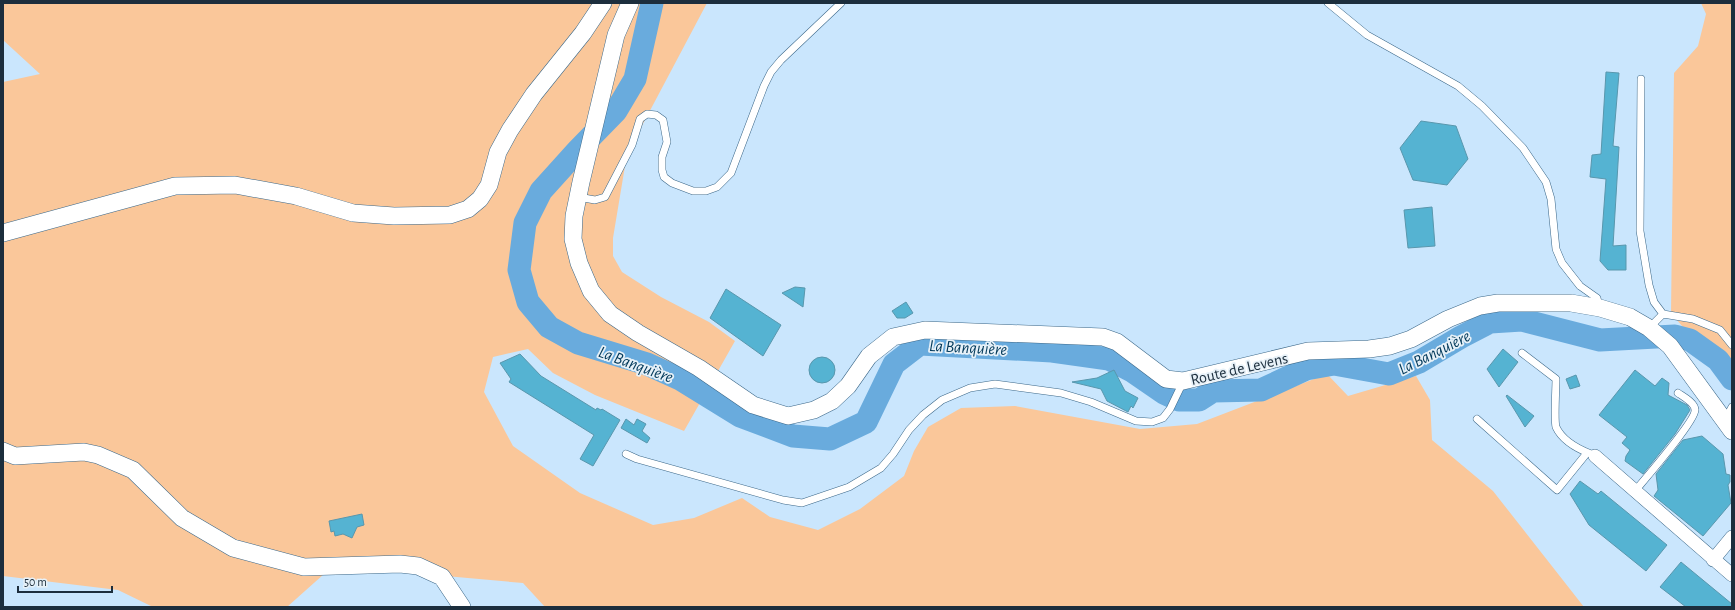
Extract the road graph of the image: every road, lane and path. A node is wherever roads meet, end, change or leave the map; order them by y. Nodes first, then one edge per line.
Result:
1 (603, 3) edge
2 (630, 3) edge
3 (841, 3) edge
4 (1328, 3) edge
5 (1641, 79) dead end
6 (579, 189) junction
7 (3, 233) edge
8 (1600, 308) junction
9 (1661, 312) junction
10 (1649, 328) junction
11 (1732, 345) edge
12 (1522, 353) dead end
13 (1182, 384) junction
14 (1678, 393) dead end
15 (1476, 419) dead end
16 (1730, 419) edge
17 (3, 451) edge
18 (626, 454) dead end
19 (1591, 454) junction
20 (1635, 491) junction
21 (1732, 537) edge
22 (1713, 560) junction
23 (1732, 575) edge
24 (462, 607) edge

1 - 7 street
2 - 6 street, Route de Levens
3 - 6 lane
4 - 8 lane
5 - 9 lane
6 - 13 street, Route de Levens
8 - 10 street, Route de Levens
8 - 13 street, Route de Levens
9 - 10 lane
9 - 11 lane
10 - 16 street, Route de Levens
12 - 19 lane
13 - 18 lane
14 - 20 lane
15 - 19 lane
17 - 24 street
19 - 20 street
20 - 22 street
21 - 22 street
22 - 23 street

